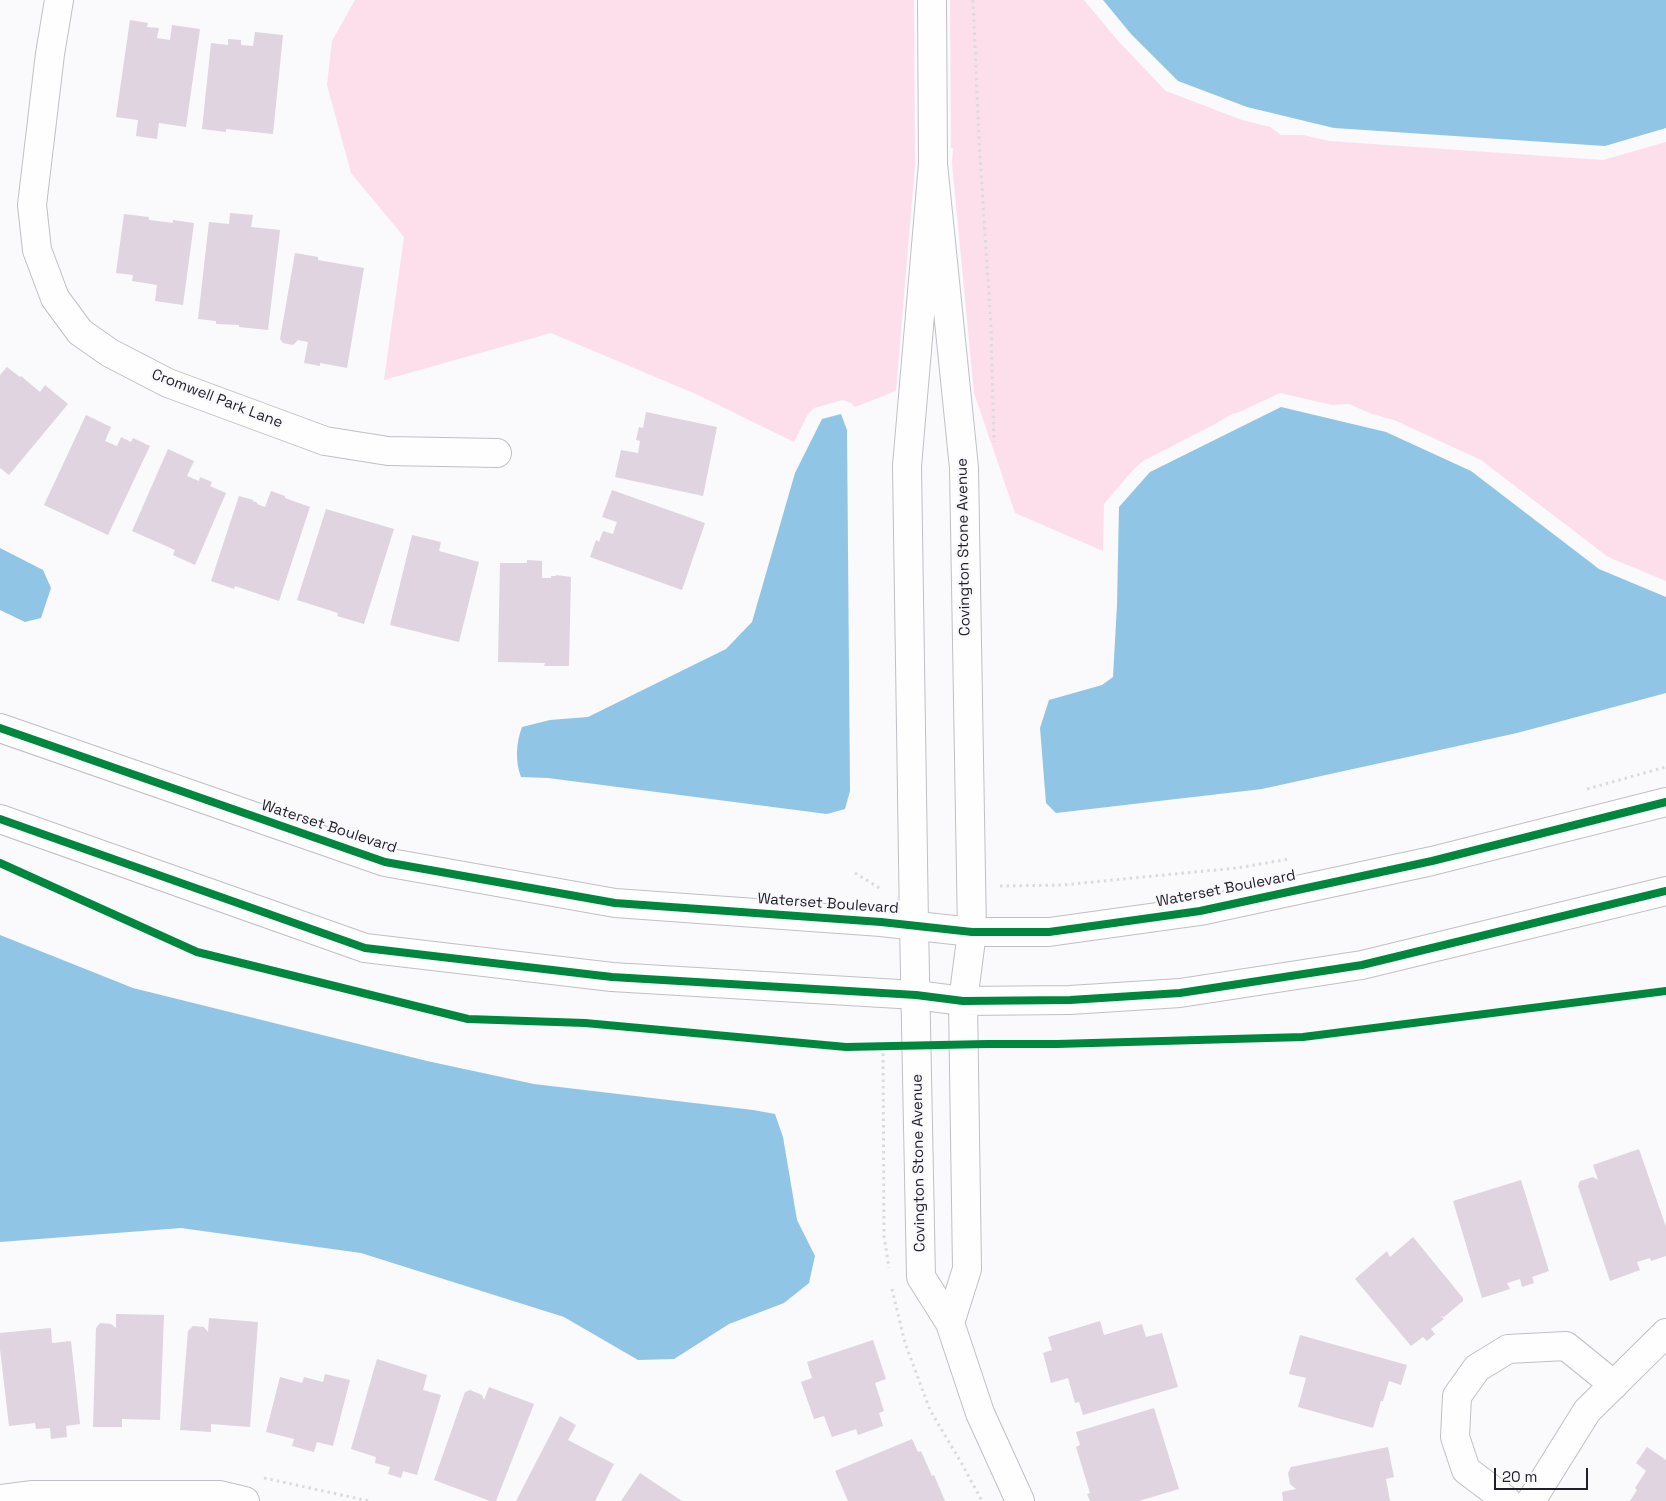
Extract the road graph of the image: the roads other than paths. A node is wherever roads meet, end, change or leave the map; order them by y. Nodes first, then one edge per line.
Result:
1 (59, 0) edge
2 (932, 0) edge
3 (933, 164) junction
4 (497, 454) dead end
5 (0, 728) edge
6 (1666, 802) edge
7 (0, 819) edge
8 (1666, 891) edge
9 (914, 924) junction
10 (972, 932) junction
11 (916, 995) junction
12 (963, 1001) junction
13 (950, 1323) junction
14 (1666, 1333) edge
15 (1614, 1385) junction
16 (0, 1499) edge
17 (245, 1501) edge
18 (1020, 1501) edge
19 (1507, 1501) edge
20 (1531, 1501) edge

1 - 4 street, Cromwell Park Lane
2 - 3 street, Covington Stone Avenue
3 - 9 street, Covington Stone Avenue
3 - 10 street, Covington Stone Avenue
5 - 9 street, Waterset Boulevard
6 - 10 street, Waterset Boulevard
7 - 11 street
8 - 12 street
9 - 10 street, Waterset Boulevard
9 - 11 street, Covington Stone Avenue
10 - 12 street, Covington Stone Avenue
11 - 12 street
11 - 13 street, Covington Stone Avenue
12 - 13 street
13 - 18 street, Covington Stone Avenue
14 - 15 street
15 - 19 street
15 - 20 street
16 - 17 street

